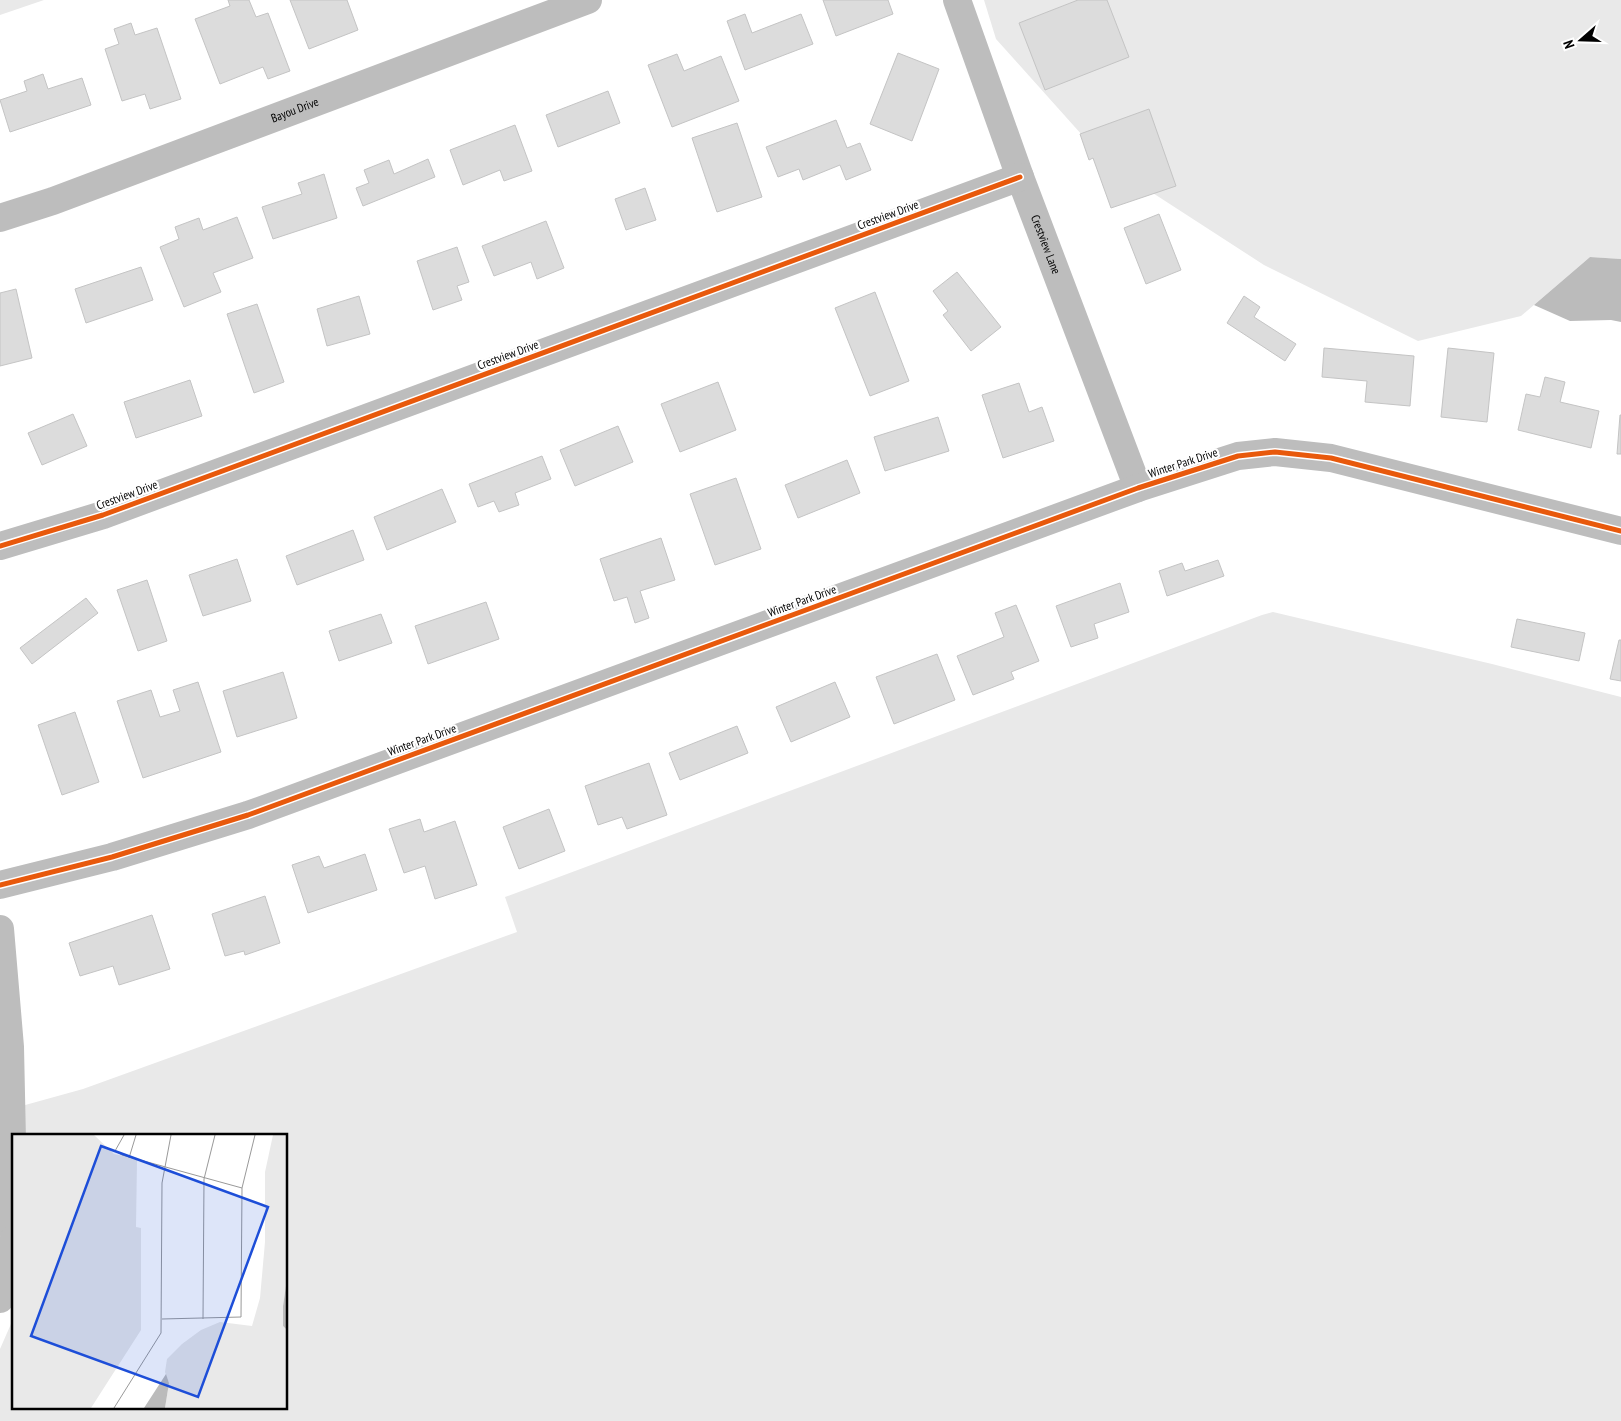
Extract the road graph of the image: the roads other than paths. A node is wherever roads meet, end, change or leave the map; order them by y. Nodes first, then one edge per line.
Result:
1 (588, 0) edge
2 (957, 0) edge
3 (1020, 177) junction
4 (0, 218) edge
5 (1138, 488) junction
6 (1621, 531) edge
7 (0, 546) edge
8 (0, 884) edge
9 (0, 929) edge
10 (6, 1174) edge
11 (12, 1221) edge
12 (12, 1246) edge
13 (0, 1299) edge

1 - 4 street, Bayou Drive
2 - 3 street, Crestview Lane
3 - 5 street, Crestview Lane
3 - 7 street, Crestview Drive
5 - 6 street, Winter Park Drive
5 - 8 street, Winter Park Drive
9 - 10 street
10 - 11 street
12 - 13 street

